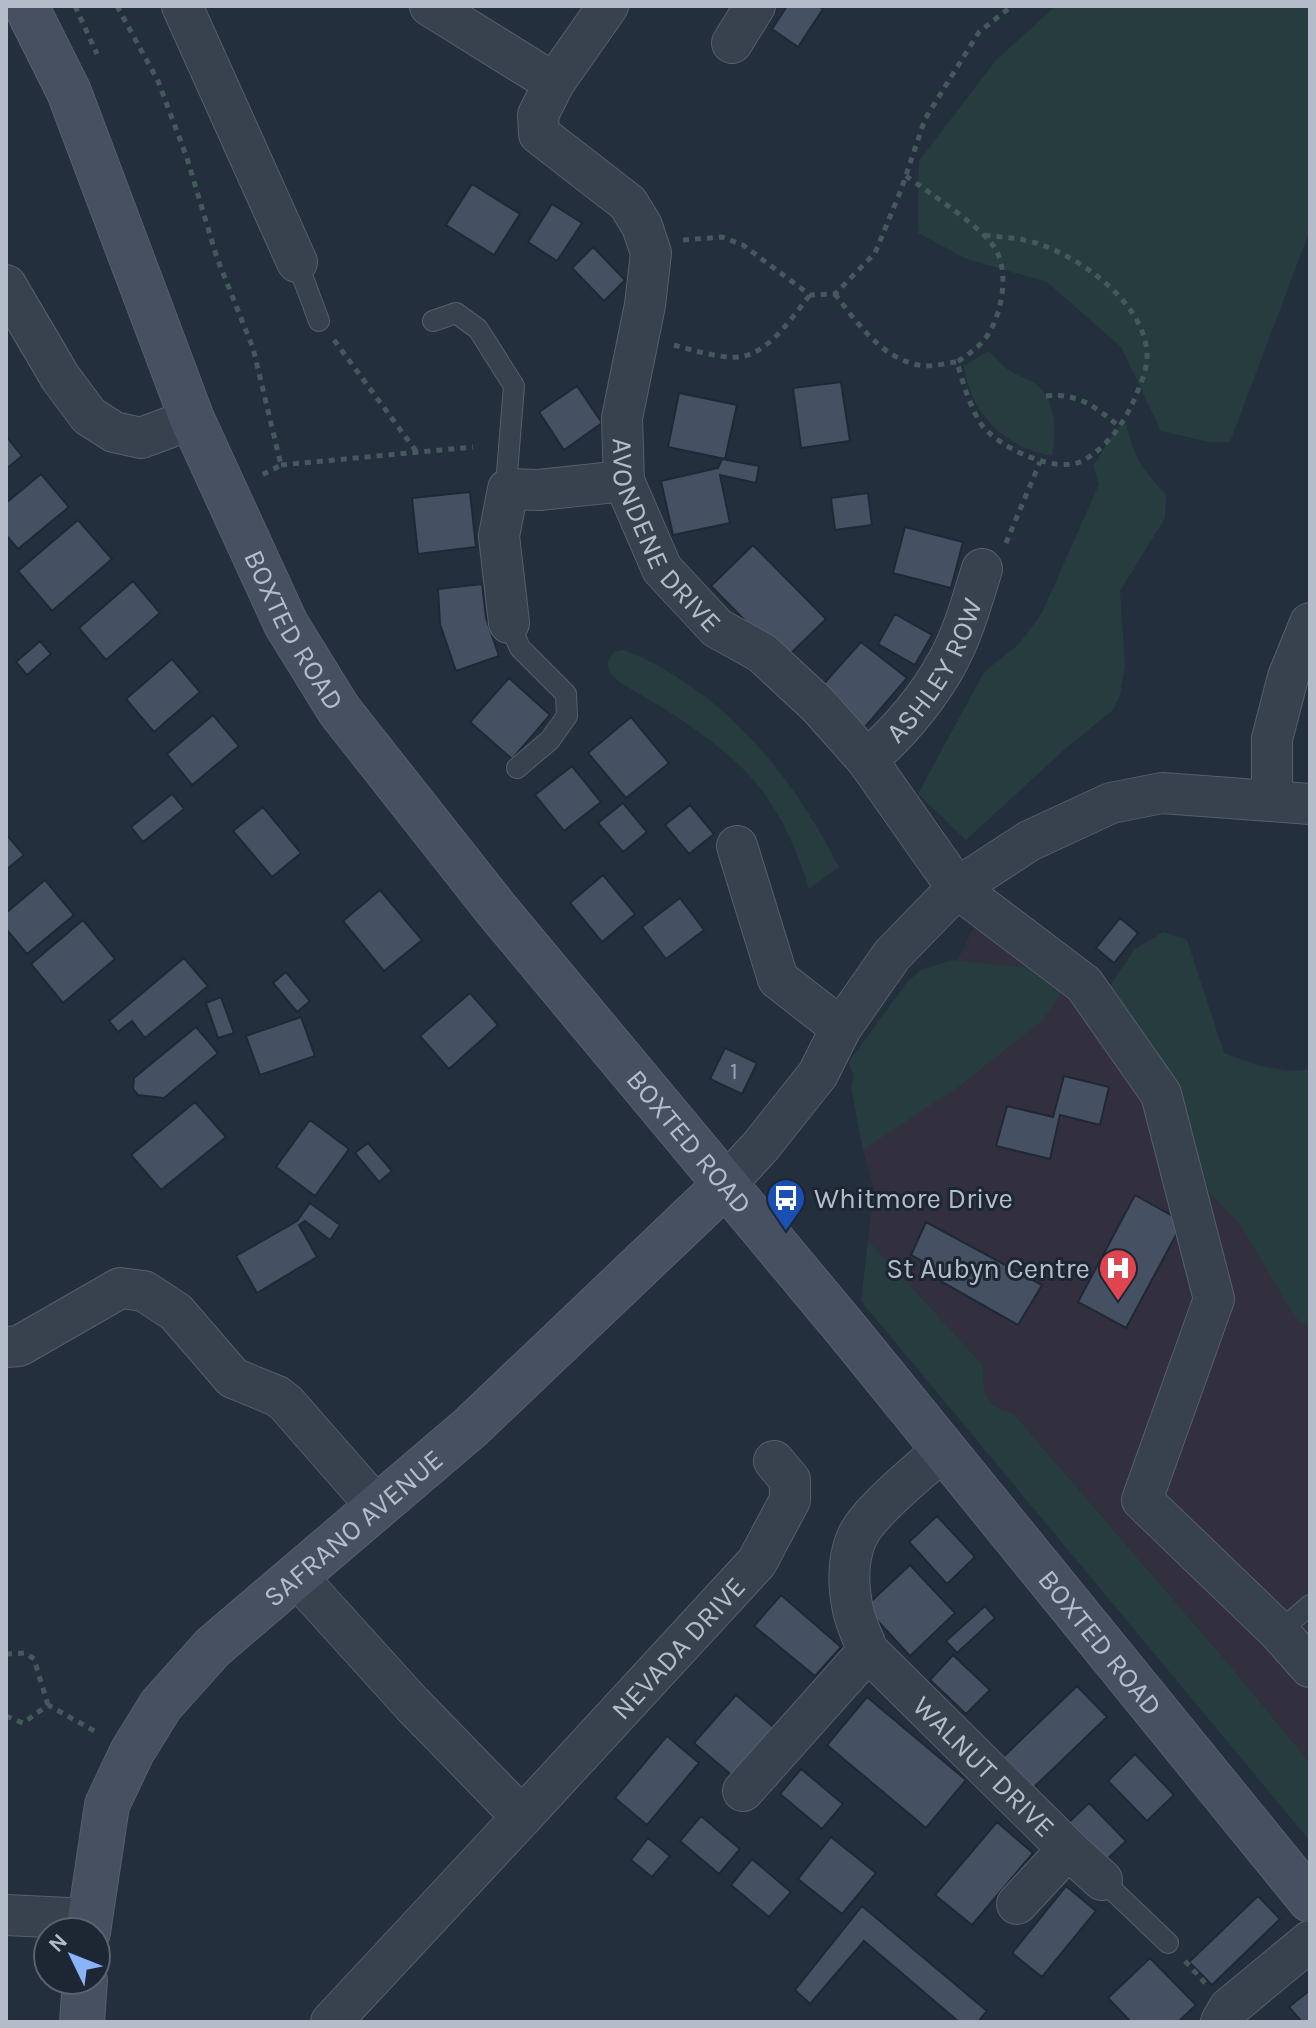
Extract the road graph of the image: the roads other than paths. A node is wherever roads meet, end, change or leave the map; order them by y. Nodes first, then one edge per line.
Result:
1 (26, 6) edge
2 (182, 6) edge
3 (430, 6) edge
4 (608, 6) edge
5 (755, 6) edge
6 (732, 43) dead end
7 (554, 83) junction
8 (297, 262) joint
9 (6, 285) edge
10 (319, 321) road end
11 (433, 321) dead end
12 (192, 419) junction
13 (624, 481) junction
14 (508, 489) junction
15 (982, 569) dead end
16 (509, 623) joint
17 (1310, 623) edge
18 (867, 760) junction
19 (517, 768) dead end
20 (1291, 802) edge
21 (737, 846) dead end
22 (957, 888) junction
23 (841, 1028) junction
24 (725, 1185) junction
25 (6, 1347) edge
26 (944, 1449) junction
27 (774, 1461) dead end
28 (378, 1508) junction
29 (297, 1577) junction
30 (1310, 1605) edge
31 (1279, 1632) junction
32 (868, 1651) junction
33 (1310, 1667) edge
34 (743, 1791) dead end
35 (522, 1817) junction
36 (1068, 1849) junction
37 (1102, 1880) joint
38 (1310, 1900) edge
39 (1017, 1904) dead end
40 (6, 1915) edge
41 (90, 1916) edge
42 (32, 1918) edge
43 (1310, 1941) edge
44 (1168, 1943) road end
45 (84, 1996) edge
46 (1225, 2015) edge
47 (82, 2022) edge
48 (331, 2022) edge

1 - 12 street, BOXTED ROAD
2 - 8 street
3 - 7 street
4 - 7 street
5 - 6 street
7 - 13 street, AVONDENE DRIVE
8 - 10 lane
9 - 12 street
11 - 14 lane
12 - 24 street, BOXTED ROAD
13 - 14 street
13 - 18 street, AVONDENE DRIVE
14 - 16 street
15 - 18 street, ASHLEY ROW
16 - 19 lane
17 - 20 street
18 - 22 street, AVONDENE DRIVE
20 - 22 street
21 - 23 street
22 - 23 street
22 - 31 street, AVONDENE DRIVE
23 - 24 street
24 - 26 street, BOXTED ROAD
24 - 28 street, SAFRANO AVENUE
25 - 28 street
26 - 32 street, WALNUT DRIVE
26 - 38 street, BOXTED ROAD
27 - 35 street, NEVADA DRIVE
28 - 29 street, SAFRANO AVENUE
29 - 35 street
29 - 41 street, SAFRANO AVENUE
30 - 31 lane
31 - 33 street
32 - 34 street
32 - 36 street, WALNUT DRIVE
35 - 48 street, NEVADA DRIVE
36 - 37 street, WALNUT DRIVE
36 - 39 street
37 - 44 lane
40 - 42 street
43 - 46 street
45 - 47 street

